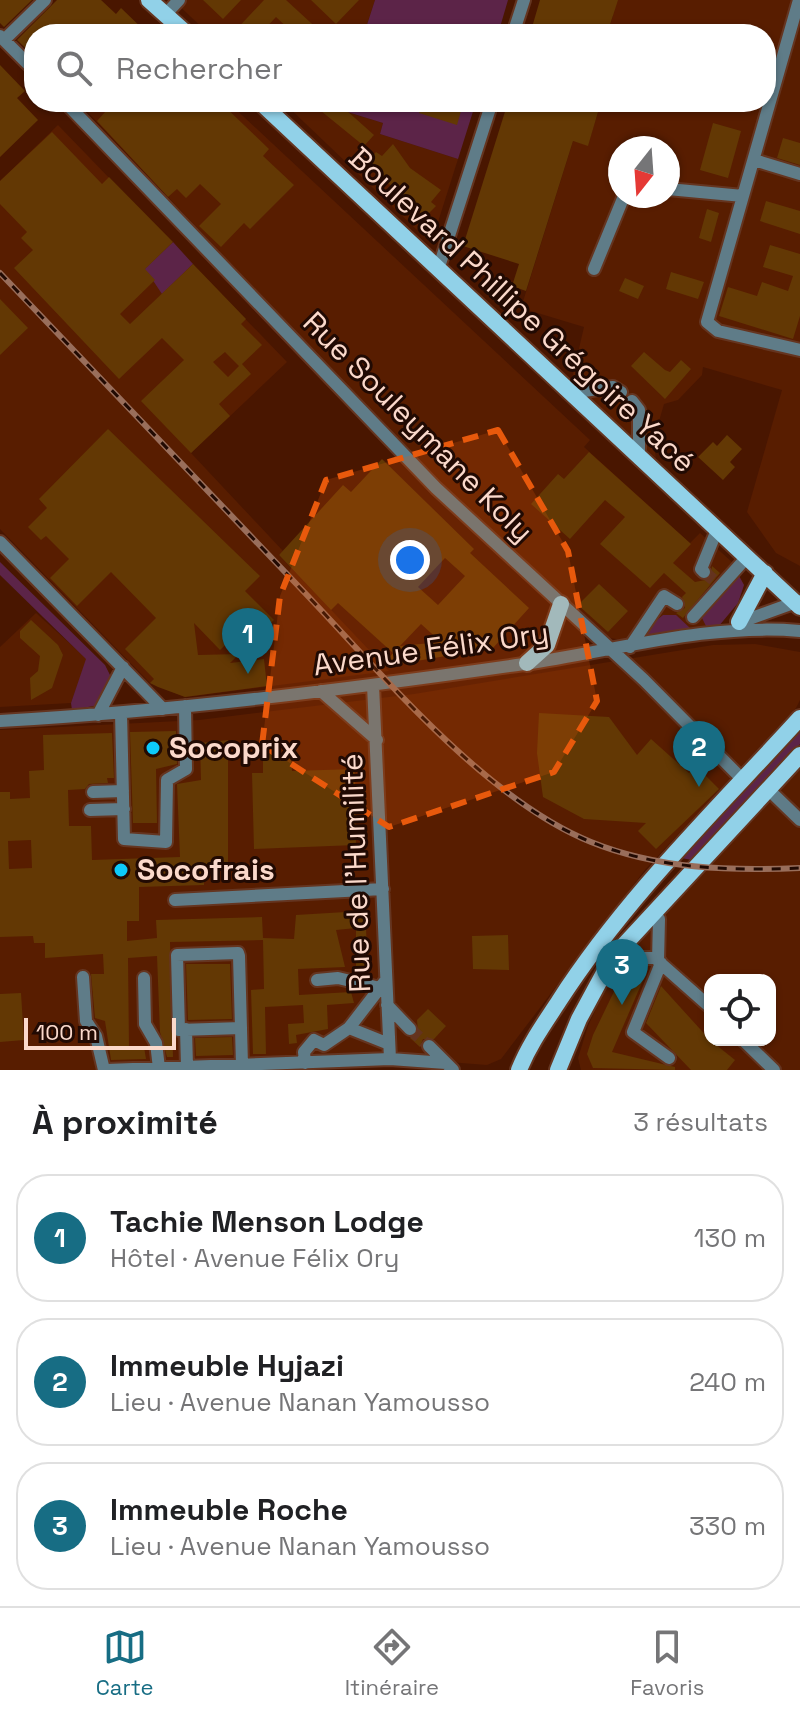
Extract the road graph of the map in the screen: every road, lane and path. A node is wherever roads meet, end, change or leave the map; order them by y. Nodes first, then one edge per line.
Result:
1 (45, 0) edge
2 (149, 0) edge
3 (179, 0) edge
4 (524, 0) edge
5 (799, 3) edge
6 (166, 14) junction
7 (176, 24) edge
8 (516, 24) edge
9 (2, 38) edge
10 (24, 60) edge
11 (776, 83) edge
12 (75, 112) edge
13 (271, 112) edge
14 (489, 112) edge
15 (768, 112) edge
16 (754, 160) junction
17 (800, 174) edge
18 (680, 190) edge
19 (743, 196) junction
20 (619, 208) edge
21 (594, 269) dead end
22 (438, 270) junction
23 (800, 350) edge
24 (621, 392) dead end
25 (569, 393) junction
26 (632, 401) dead end
27 (639, 459) junction
28 (717, 530) junction
29 (0, 542) edge
30 (747, 557) junction
31 (704, 572) dead end
32 (765, 573) junction
33 (798, 599) edge
34 (561, 604) junction
35 (686, 611) junction
36 (732, 626) junction
37 (800, 631) edge
38 (696, 635) junction
39 (630, 647) junction
40 (612, 650) junction
41 (527, 663) junction
42 (123, 667) junction
43 (373, 685) junction
44 (321, 691) junction
45 (185, 706) junction
46 (163, 709) junction
47 (121, 713) junction
48 (98, 715) junction
49 (800, 718) edge
50 (0, 721) edge
51 (377, 740) junction
52 (800, 755) edge
53 (743, 780) junction
54 (768, 789) junction
55 (123, 791) junction
56 (93, 792) dead end
57 (124, 809) junction
58 (90, 810) dead end
59 (800, 820) edge
60 (383, 889) junction
61 (175, 900) dead end
62 (659, 919) dead end
63 (612, 958) junction
64 (659, 961) junction
65 (83, 977) dead end
66 (144, 978) dead end
67 (317, 980) dead end
68 (383, 984) junction
69 (704, 1002) edge
70 (387, 1005) junction
71 (241, 1028) junction
72 (349, 1028) junction
73 (186, 1029) junction
74 (410, 1029) tunnel mouth
75 (389, 1044) junction
76 (429, 1046) tunnel mouth
77 (749, 1046) edge
78 (669, 1058) dead end
79 (390, 1059) junction
80 (305, 1063) junction
81 (242, 1065) junction
82 (450, 1066) edge
83 (187, 1067) junction
84 (159, 1068) edge
85 (210, 1068) edge
86 (106, 1070) edge
87 (519, 1070) edge
88 (558, 1070) edge
89 (774, 1070) edge

1 - 9 street
2 - 6 main road
3 - 6 street
4 - 8 street
5 - 11 street
6 - 7 main road
9 - 10 street
12 - 34 street, Rue Souleymane Koly
13 - 22 main road, Boulevard Phillipe Grégoire Yacé
14 - 22 street
15 - 16 street
16 - 17 street
16 - 19 street
18 - 19 street
19 - 23 street
20 - 21 street
22 - 25 main road, Boulevard Phillipe Grégoire Yacé
24 - 25 street
25 - 27 main road, Boulevard Phillipe Grégoire Yacé
26 - 27 street
27 - 28 main road, Boulevard Phillipe Grégoire Yacé
28 - 30 main road, Boulevard Phillipe Grégoire Yacé
28 - 31 street
29 - 42 street
30 - 32 main road, Boulevard Phillipe Grégoire Yacé
30 - 33 main road, Boulevard Phillipe Grégoire Yacé
30 - 35 street
32 - 33 main road, Boulevard Phillipe Grégoire Yacé
32 - 36 main road
33 - 36 street, Avenue Félix Ory
34 - 40 street, Rue Souleymane Koly
34 - 41 main road
35 - 38 street
35 - 39 street
36 - 37 street, Avenue Félix Ory
36 - 38 street, Avenue Félix Ory
38 - 39 street, Avenue Félix Ory
39 - 40 street, Avenue Félix Ory
40 - 41 street, Avenue Félix Ory
40 - 53 street, Rue Souleymane Koly
41 - 43 street, Avenue Félix Ory
42 - 46 street
42 - 48 street
43 - 44 street, Avenue Félix Ory
43 - 51 street, Rue de l'Humilité
44 - 45 street, Avenue Félix Ory
44 - 51 street
45 - 46 street, Avenue Félix Ory
45 - 57 street
46 - 47 street, Avenue Félix Ory
47 - 48 street, Avenue Félix Ory
47 - 55 street
48 - 50 street, Avenue Félix Ory
49 - 53 main road
51 - 60 street, Rue de l'Humilité
52 - 54 main road
53 - 87 main road
54 - 59 street
54 - 63 main road
55 - 56 street
55 - 57 street
57 - 58 street
60 - 61 street
60 - 68 street, Rue de l'Humilité
62 - 64 street
63 - 64 street
63 - 88 main road
64 - 69 street
64 - 78 street
65 - 86 street
66 - 84 street
67 - 68 street
68 - 70 street, Rue de l'Humilité
68 - 72 street
70 - 74 street
70 - 75 street, Rue de l'Humilité
71 - 73 street
71 - 73 street
71 - 81 street
72 - 75 street
72 - 80 street
73 - 83 street
75 - 79 street, Rue de l'Humilité
76 - 82 street
77 - 89 street
79 - 80 street
79 - 82 street
80 - 81 street
81 - 85 street
83 - 84 street
83 - 85 street
84 - 86 street

